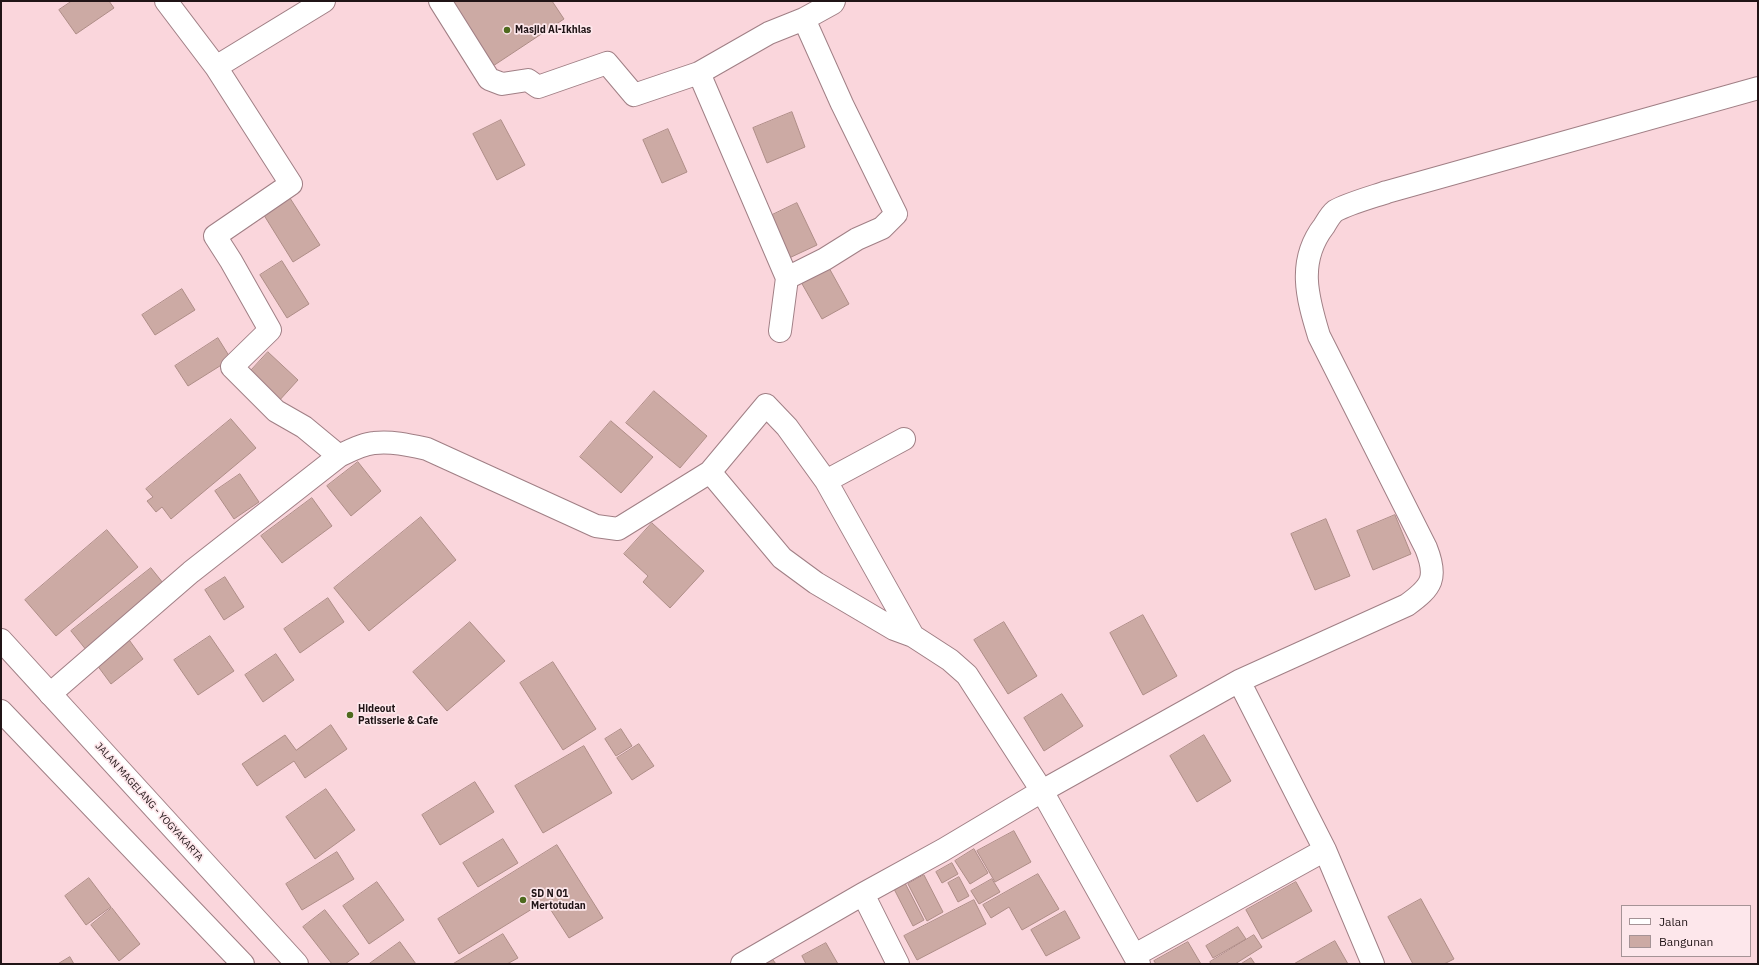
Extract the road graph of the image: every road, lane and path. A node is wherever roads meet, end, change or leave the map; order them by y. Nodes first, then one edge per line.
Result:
1 (166, 1) edge
2 (324, 1) edge
3 (440, 1) edge
4 (834, 1) edge
5 (804, 19) junction
6 (216, 67) junction
7 (699, 73) junction
8 (1758, 88) edge
9 (787, 278) junction
10 (780, 331) dead end
11 (904, 438) dead end
12 (339, 456) junction
13 (710, 472) junction
14 (826, 481) junction
15 (903, 632) junction
16 (1, 640) edge
17 (1239, 681) junction
18 (50, 694) junction
19 (1, 711) edge
20 (1042, 791) junction
21 (1325, 850) junction
22 (863, 894) junction
23 (1137, 959) edge
24 (243, 964) edge
25 (296, 964) edge
26 (742, 964) edge
27 (898, 964) edge
28 (1373, 964) edge

1 - 6 main road
2 - 6 main road
3 - 7 main road
4 - 5 main road
5 - 7 main road
5 - 9 main road
6 - 12 main road
7 - 9 main road
8 - 17 main road
9 - 10 main road
11 - 14 main road
12 - 13 main road
12 - 18 main road
13 - 14 main road
13 - 15 main road
14 - 15 main road
15 - 20 main road
16 - 18 main road, JALAN MAGELANG - YOGYAKARTA
17 - 20 main road
17 - 21 main road
18 - 25 main road, JALAN MAGELANG - YOGYAKARTA
19 - 24 main road
20 - 22 main road
20 - 23 main road
21 - 23 main road
21 - 28 main road
22 - 26 main road
22 - 27 main road

